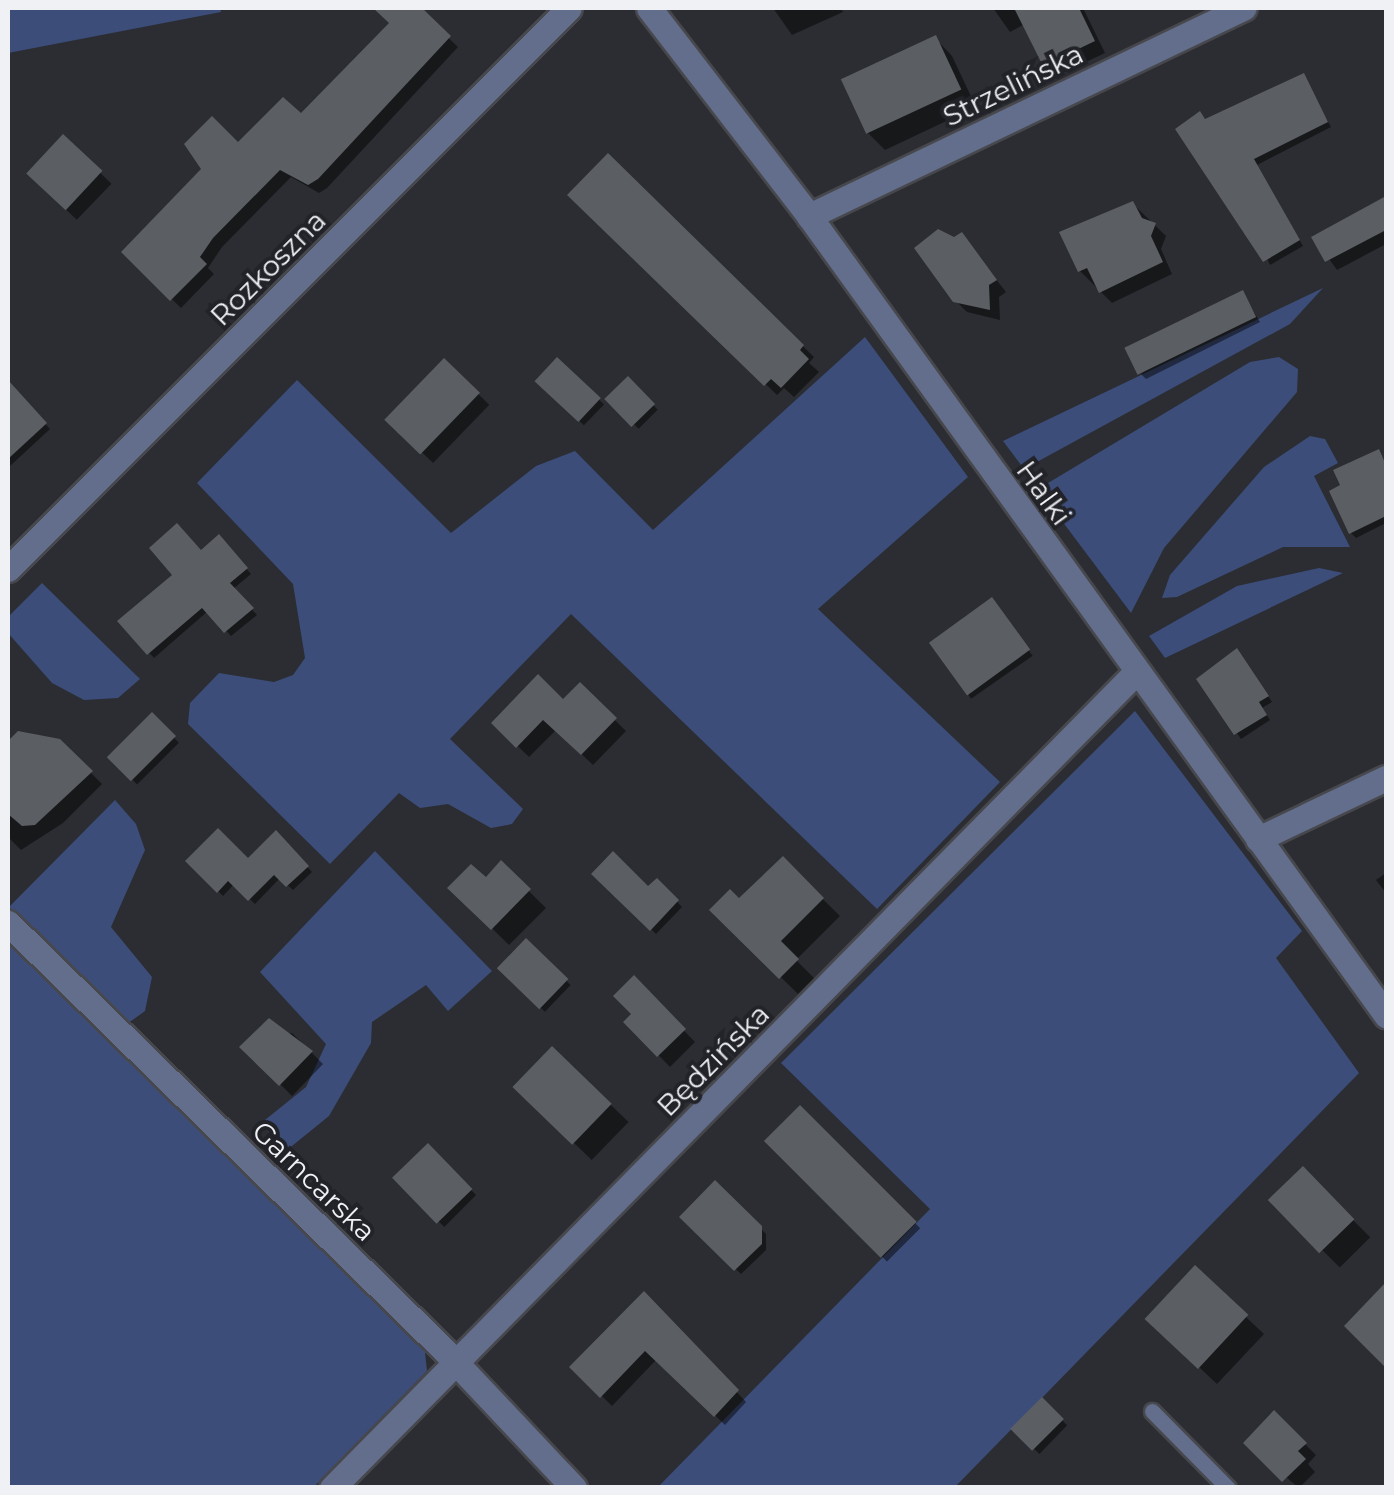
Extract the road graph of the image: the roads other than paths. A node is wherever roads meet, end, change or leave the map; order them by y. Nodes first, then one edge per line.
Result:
1 (570, 8) edge
2 (650, 8) edge
3 (1244, 8) edge
4 (809, 216) junction
5 (8, 569) edge
6 (1135, 673) junction
7 (1386, 778) edge
8 (1258, 839) junction
9 (8, 923) edge
10 (1386, 1015) edge
11 (454, 1363) junction
12 (1152, 1411) dead end
13 (332, 1488) edge
14 (574, 1488) edge
15 (1228, 1488) edge

1 - 5 street, Rozkoszna
2 - 4 street, Halki
3 - 4 street, Strzelińska
4 - 6 street, Halki
6 - 8 street, Halki
6 - 11 street, Będzińska
7 - 8 street
8 - 10 street, Halki
9 - 11 street, Garncarska
11 - 13 street, Będzińska
11 - 14 street, Garncarska
12 - 15 lane

